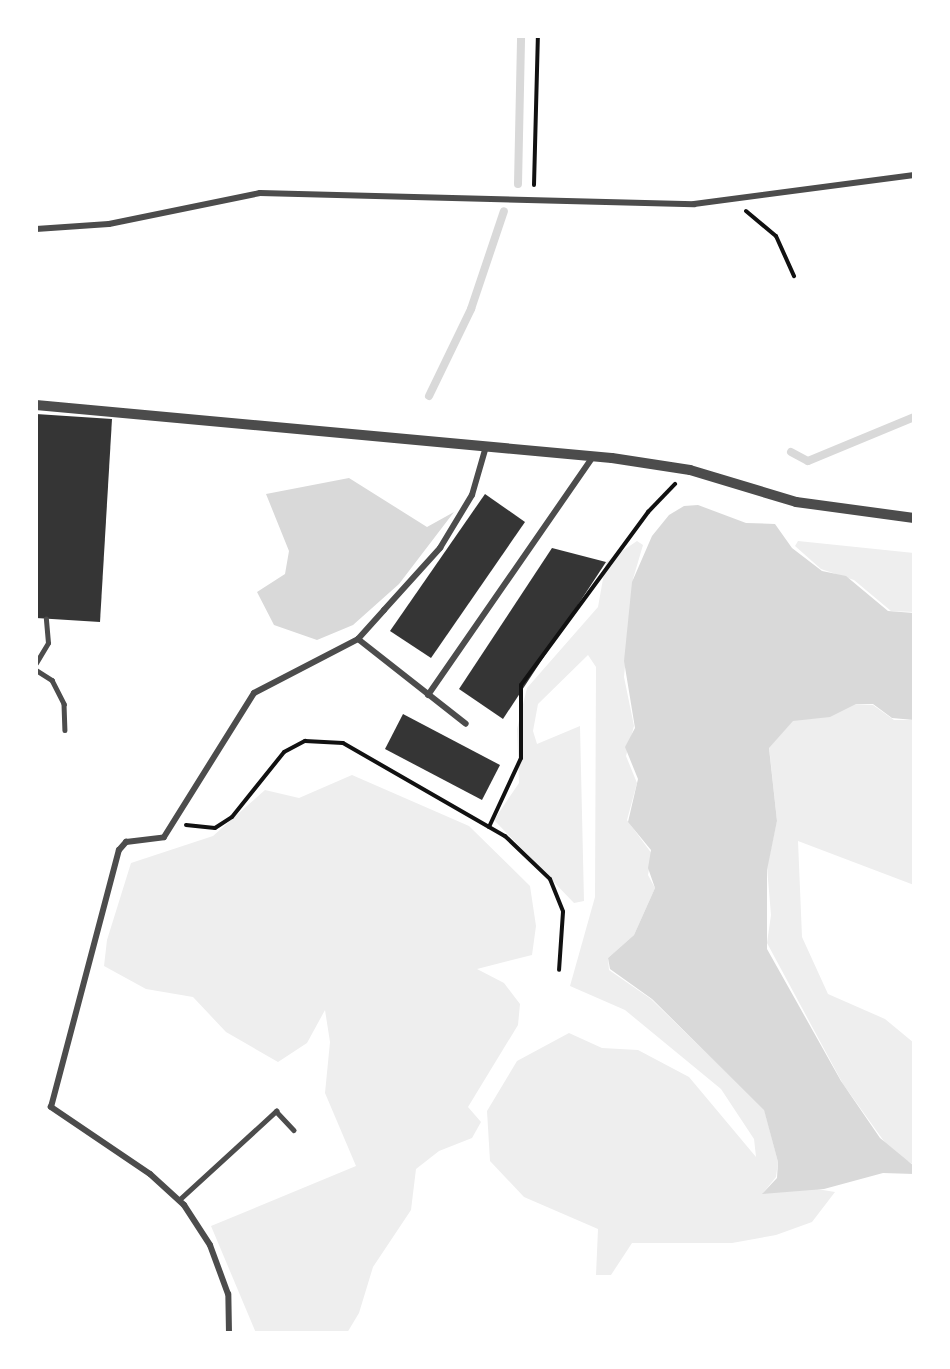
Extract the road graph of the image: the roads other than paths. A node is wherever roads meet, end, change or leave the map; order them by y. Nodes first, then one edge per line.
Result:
1 (914, 175) edge
2 (36, 229) edge
3 (36, 405) edge
4 (485, 450) junction
5 (592, 458) junction
6 (914, 518) edge
7 (46, 618) dead end
8 (358, 639) junction
9 (36, 663) edge
10 (36, 670) edge
11 (429, 694) junction
12 (466, 724) dead end
13 (65, 730) dead end
14 (294, 1130) dead end
15 (179, 1200) junction
16 (229, 1333) edge

1 - 2 street
3 - 4 street
4 - 5 street
4 - 8 street
5 - 6 street
5 - 11 street
7 - 9 lane
8 - 11 street
8 - 15 street
10 - 13 lane
11 - 12 street
14 - 15 lane
15 - 16 street

